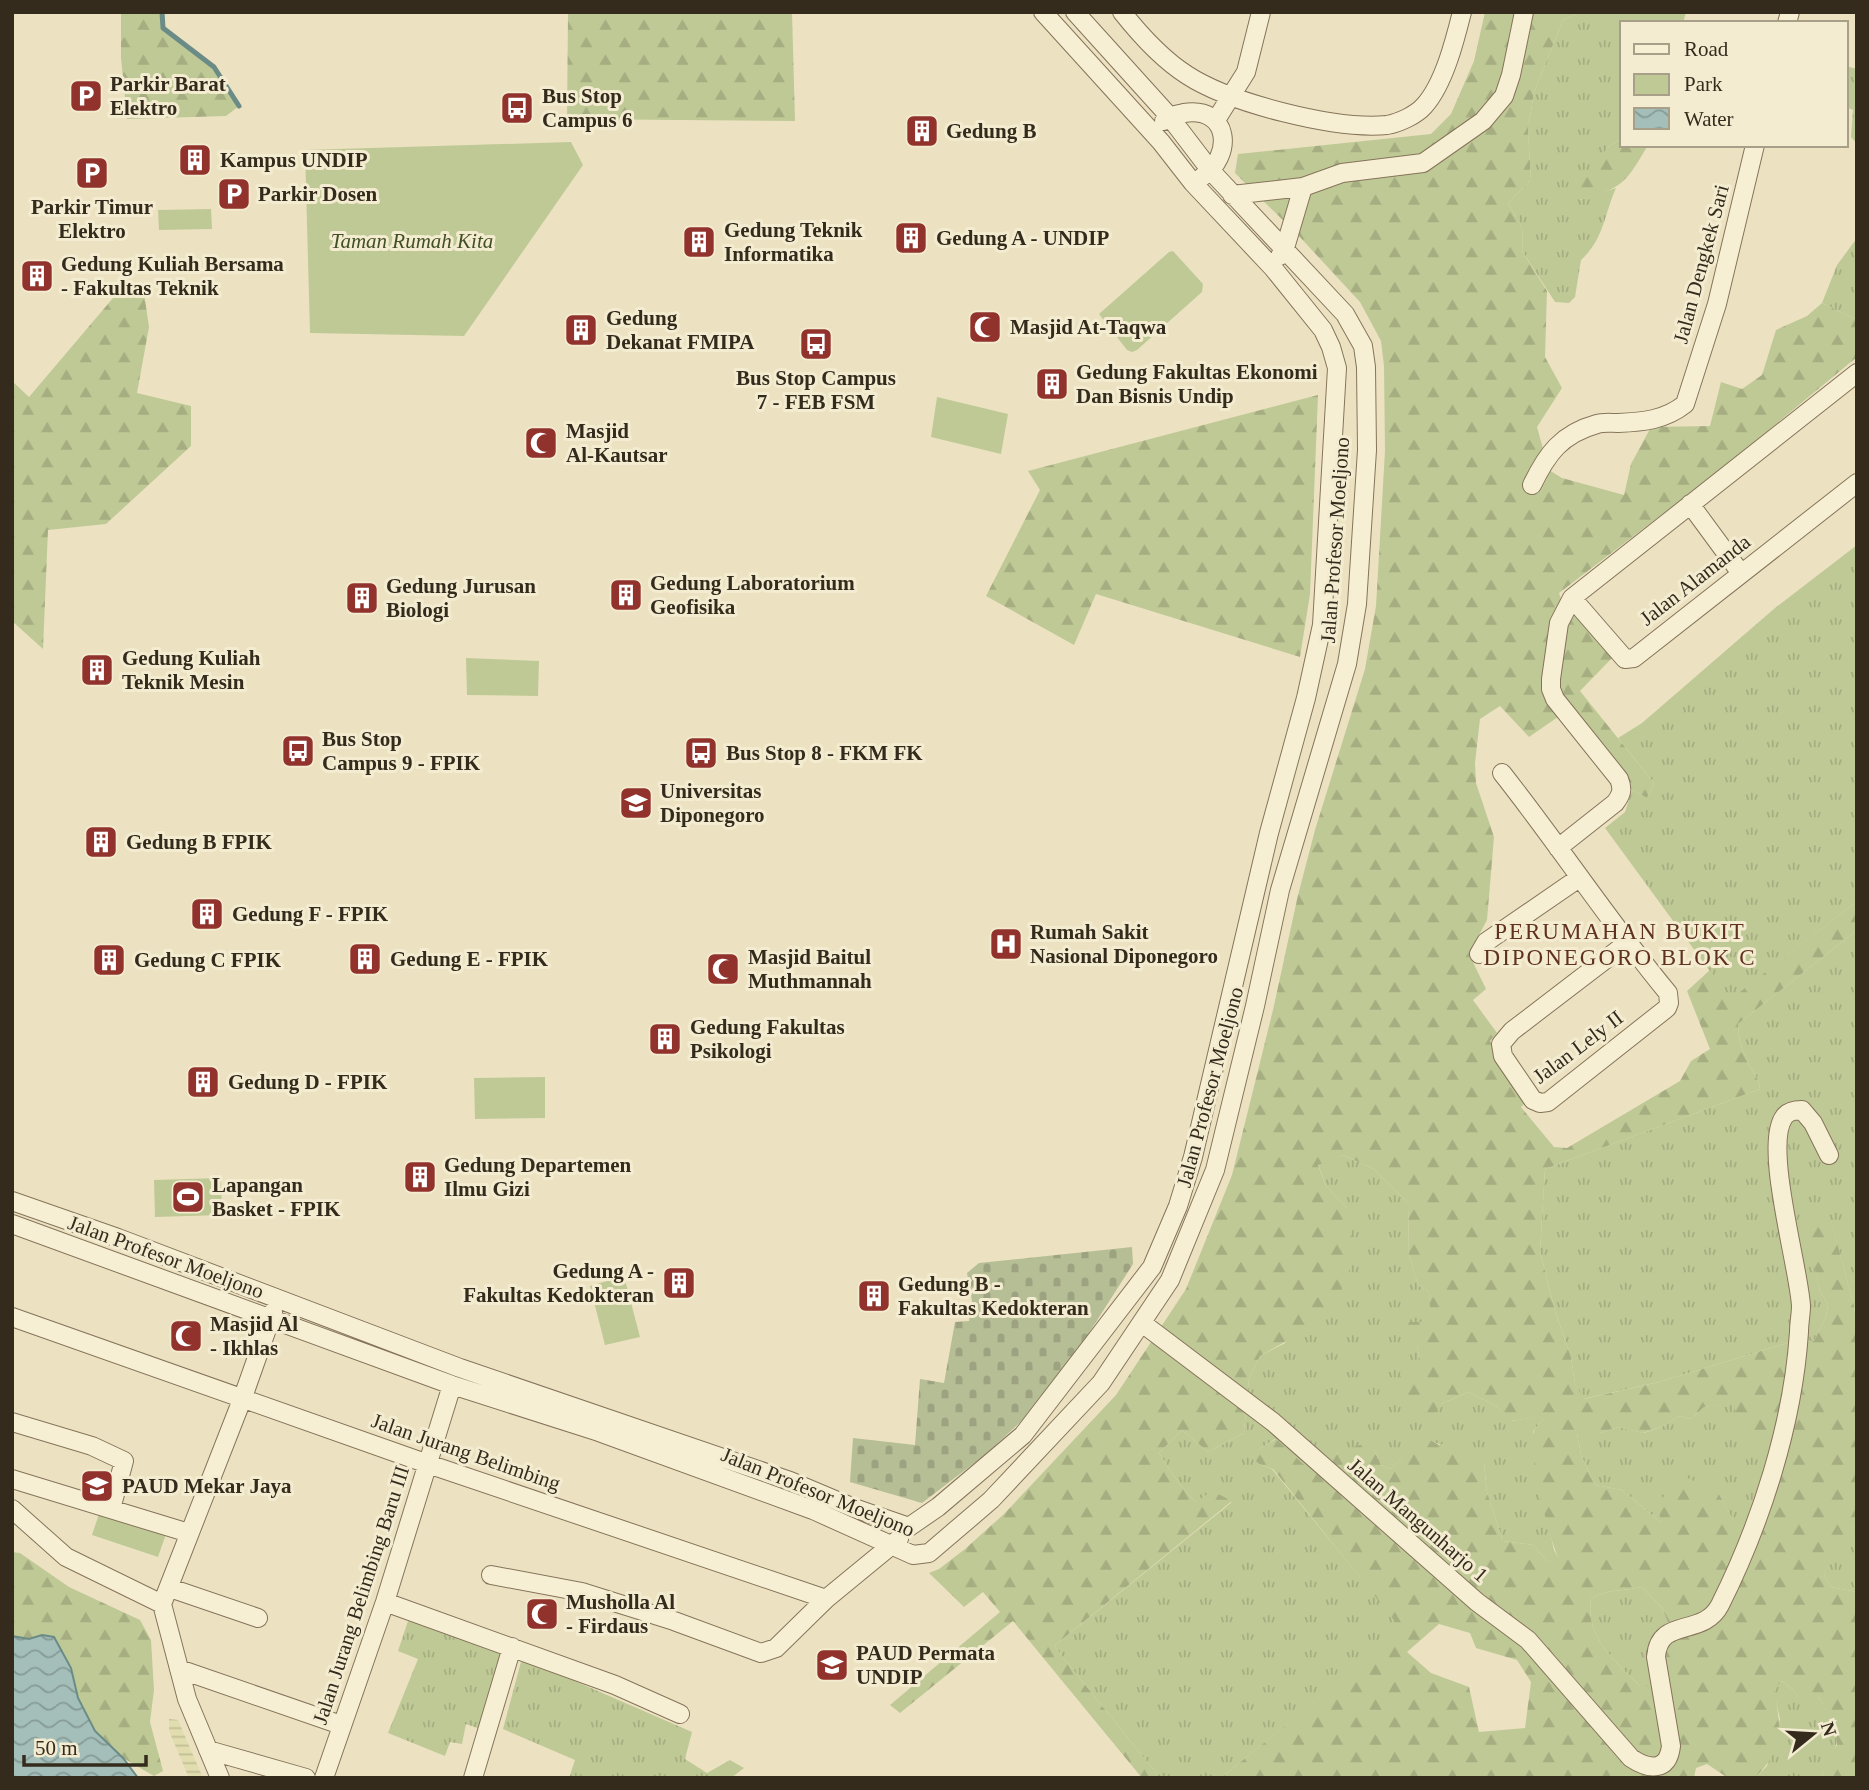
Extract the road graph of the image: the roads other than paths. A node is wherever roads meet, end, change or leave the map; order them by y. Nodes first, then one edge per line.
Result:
1 (1043, 12) edge
2 (1075, 12) edge
3 (1122, 12) edge
4 (1261, 12) edge
5 (1462, 12) edge
6 (1524, 12) edge
7 (1233, 96) junction
8 (1170, 116) junction
9 (1216, 120) junction
10 (1152, 132) junction
11 (1755, 147) edge
12 (1211, 171) junction
13 (1194, 183) junction
14 (1303, 187) junction
15 (1232, 195) junction
16 (1285, 248) junction
17 (1273, 268) junction
18 (1857, 373) edge
19 (1857, 483) edge
20 (1532, 485) dead end
21 (1690, 504) junction
22 (1740, 572) junction
23 (1572, 598) junction
24 (1502, 773) dead end
25 (1558, 848) junction
26 (1579, 878) junction
27 (1627, 943) junction
28 (1479, 954) dead end
29 (1829, 1155) dead end
30 (12, 1201) edge
31 (12, 1224) edge
32 (278, 1299) junction
33 (12, 1317) edge
34 (270, 1320) junction
35 (1142, 1323) junction
36 (452, 1385) junction
37 (243, 1397) junction
38 (12, 1422) edge
39 (428, 1464) junction
40 (12, 1479) edge
41 (12, 1509) edge
42 (111, 1509) junction
43 (909, 1527) junction
44 (189, 1533) junction
45 (893, 1546) junction
46 (491, 1575) dead end
47 (166, 1596) junction
48 (826, 1599) junction
49 (385, 1602) junction
50 (258, 1618) dead end
51 (512, 1647) junction
52 (179, 1669) junction
53 (680, 1714) dead end
54 (341, 1725) junction
55 (208, 1750) junction
56 (219, 1778) edge
57 (306, 1778) edge
58 (324, 1778) edge
59 (472, 1778) edge

1 - 10 street
2 - 8 street, Jalan Profesor Moeljono
3 - 7 street
4 - 7 street
5 - 7 street
6 - 14 street
7 - 9 street
8 - 9 street
8 - 10 street
8 - 12 street, Jalan Profesor Moeljono
9 - 12 street
10 - 13 street
11 - 20 street, Jalan Dengkek Sari
12 - 13 street
12 - 15 street, Jalan Profesor Moeljono
13 - 17 street
14 - 15 street
14 - 16 street
15 - 16 street, Jalan Profesor Moeljono
16 - 17 street
16 - 35 street, Jalan Profesor Moeljono
17 - 43 street
18 - 21 street
19 - 22 street, Jalan Alamanda
21 - 22 street
21 - 23 street
22 - 23 street, Jalan Alamanda
23 - 25 street
24 - 25 street, Jalan Lely II
25 - 26 street, Jalan Lely II
26 - 27 street, Jalan Lely II
26 - 28 street
27 - 27 street, Jalan Lely II
29 - 35 street, Jalan Mangunharjo 1
30 - 32 street
31 - 34 street, Jalan Profesor Moeljono
32 - 34 street
32 - 43 street
33 - 37 street, Jalan Jurang Belimbing
34 - 36 street, Jalan Profesor Moeljono
34 - 37 street
35 - 45 street, Jalan Profesor Moeljono
36 - 39 street, Jalan Jurang Belimbing Baru III
36 - 45 street, Jalan Profesor Moeljono
37 - 39 street, Jalan Jurang Belimbing
37 - 44 street
38 - 42 street
39 - 48 street, Jalan Jurang Belimbing
39 - 49 street, Jalan Jurang Belimbing Baru III
40 - 42 street
41 - 47 street
42 - 44 street
43 - 45 street
44 - 47 street
45 - 48 street
46 - 48 street
47 - 50 street
47 - 52 street
49 - 51 street
49 - 54 street, Jalan Jurang Belimbing Baru III
51 - 53 street
51 - 59 street
52 - 54 street
52 - 55 street
54 - 58 street, Jalan Jurang Belimbing Baru III
55 - 56 street
55 - 57 street

